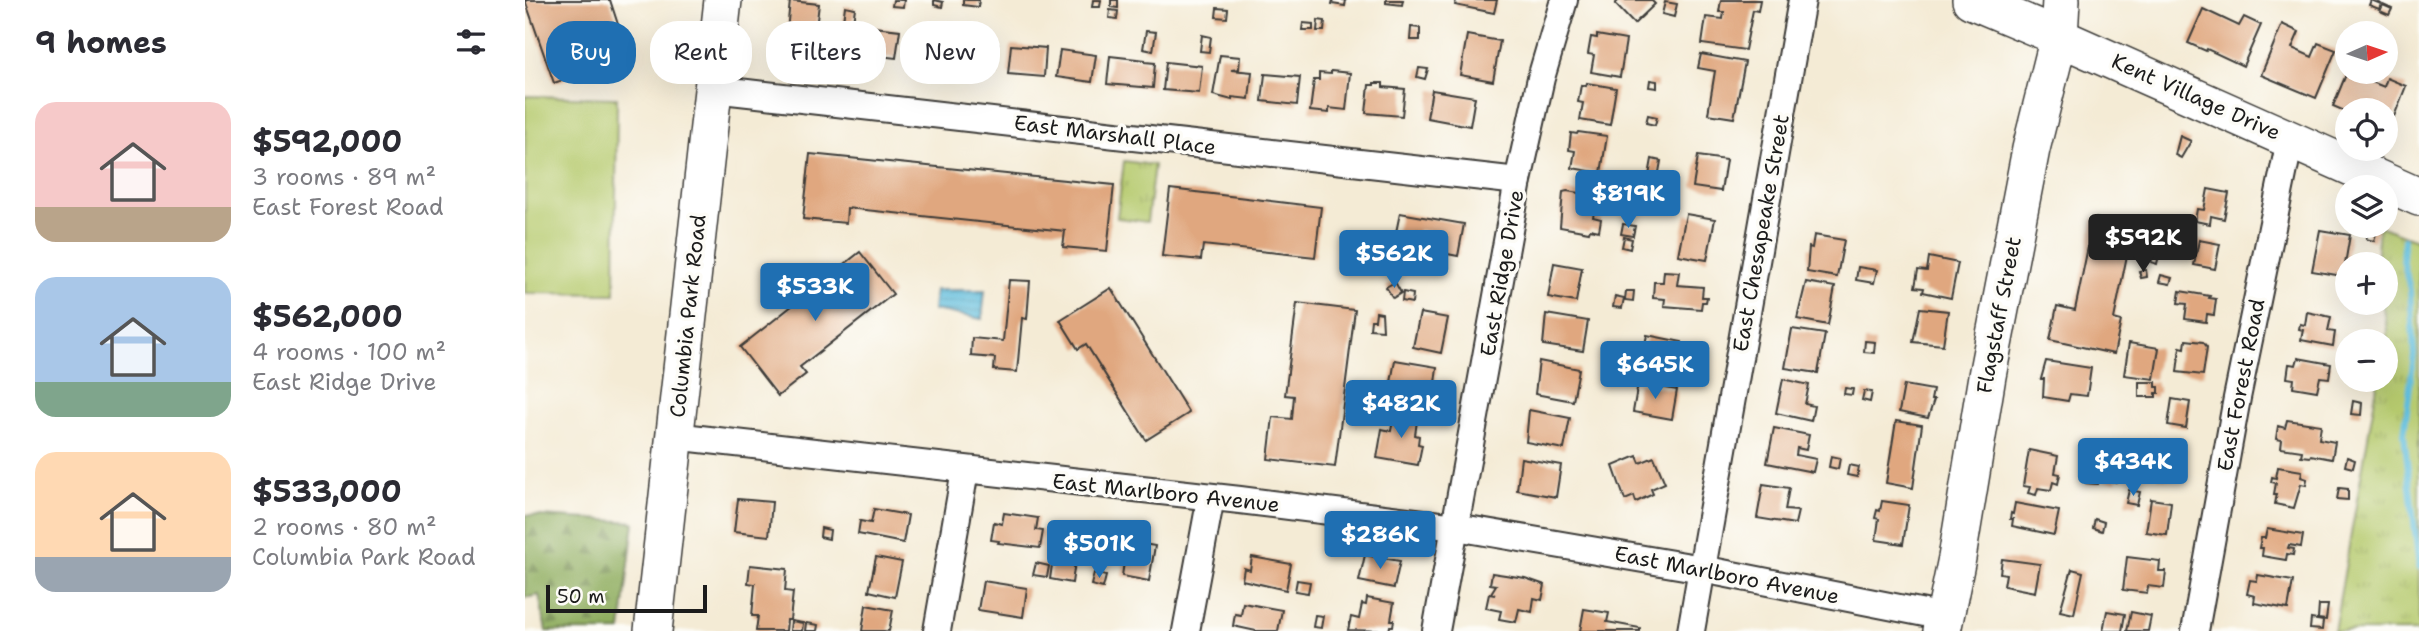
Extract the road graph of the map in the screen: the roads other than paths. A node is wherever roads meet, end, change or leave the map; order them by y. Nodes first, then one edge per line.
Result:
1 (723, 0) edge
2 (1564, 0) edge
3 (1802, 0) edge
4 (1971, 0) edge
5 (2061, 0) edge
6 (2059, 37) junction
7 (713, 89) junction
8 (2290, 139) junction
9 (1518, 181) junction
10 (2419, 197) edge
11 (674, 436) junction
12 (965, 471) junction
13 (1211, 497) junction
14 (1456, 527) junction
15 (1702, 569) junction
16 (1944, 624) edge
17 (653, 631) edge
18 (937, 631) edge
19 (1186, 631) edge
20 (1436, 631) edge
21 (1691, 631) edge
22 (2195, 631) edge

1 - 7 street, Columbia Park Road
2 - 9 street, East Ridge Drive
3 - 15 street, East Chesapeake Street
4 - 6 street, Kent Village Drive
5 - 6 street, Flagstaff Street
6 - 8 street, Kent Village Drive
6 - 16 street, Flagstaff Street
7 - 9 street, East Marshall Place
7 - 11 street, Columbia Park Road
8 - 10 street, Kent Village Drive
8 - 22 street, East Forest Road
9 - 14 street, East Ridge Drive
11 - 12 street, East Marlboro Avenue
11 - 17 street, Columbia Park Road
12 - 13 street, East Marlboro Avenue
12 - 18 street
13 - 14 street, East Marlboro Avenue
13 - 19 street
14 - 15 street, East Marlboro Avenue
14 - 20 street, East Ridge Drive
15 - 16 street, East Marlboro Avenue
15 - 21 street, East Chesapeake Street

